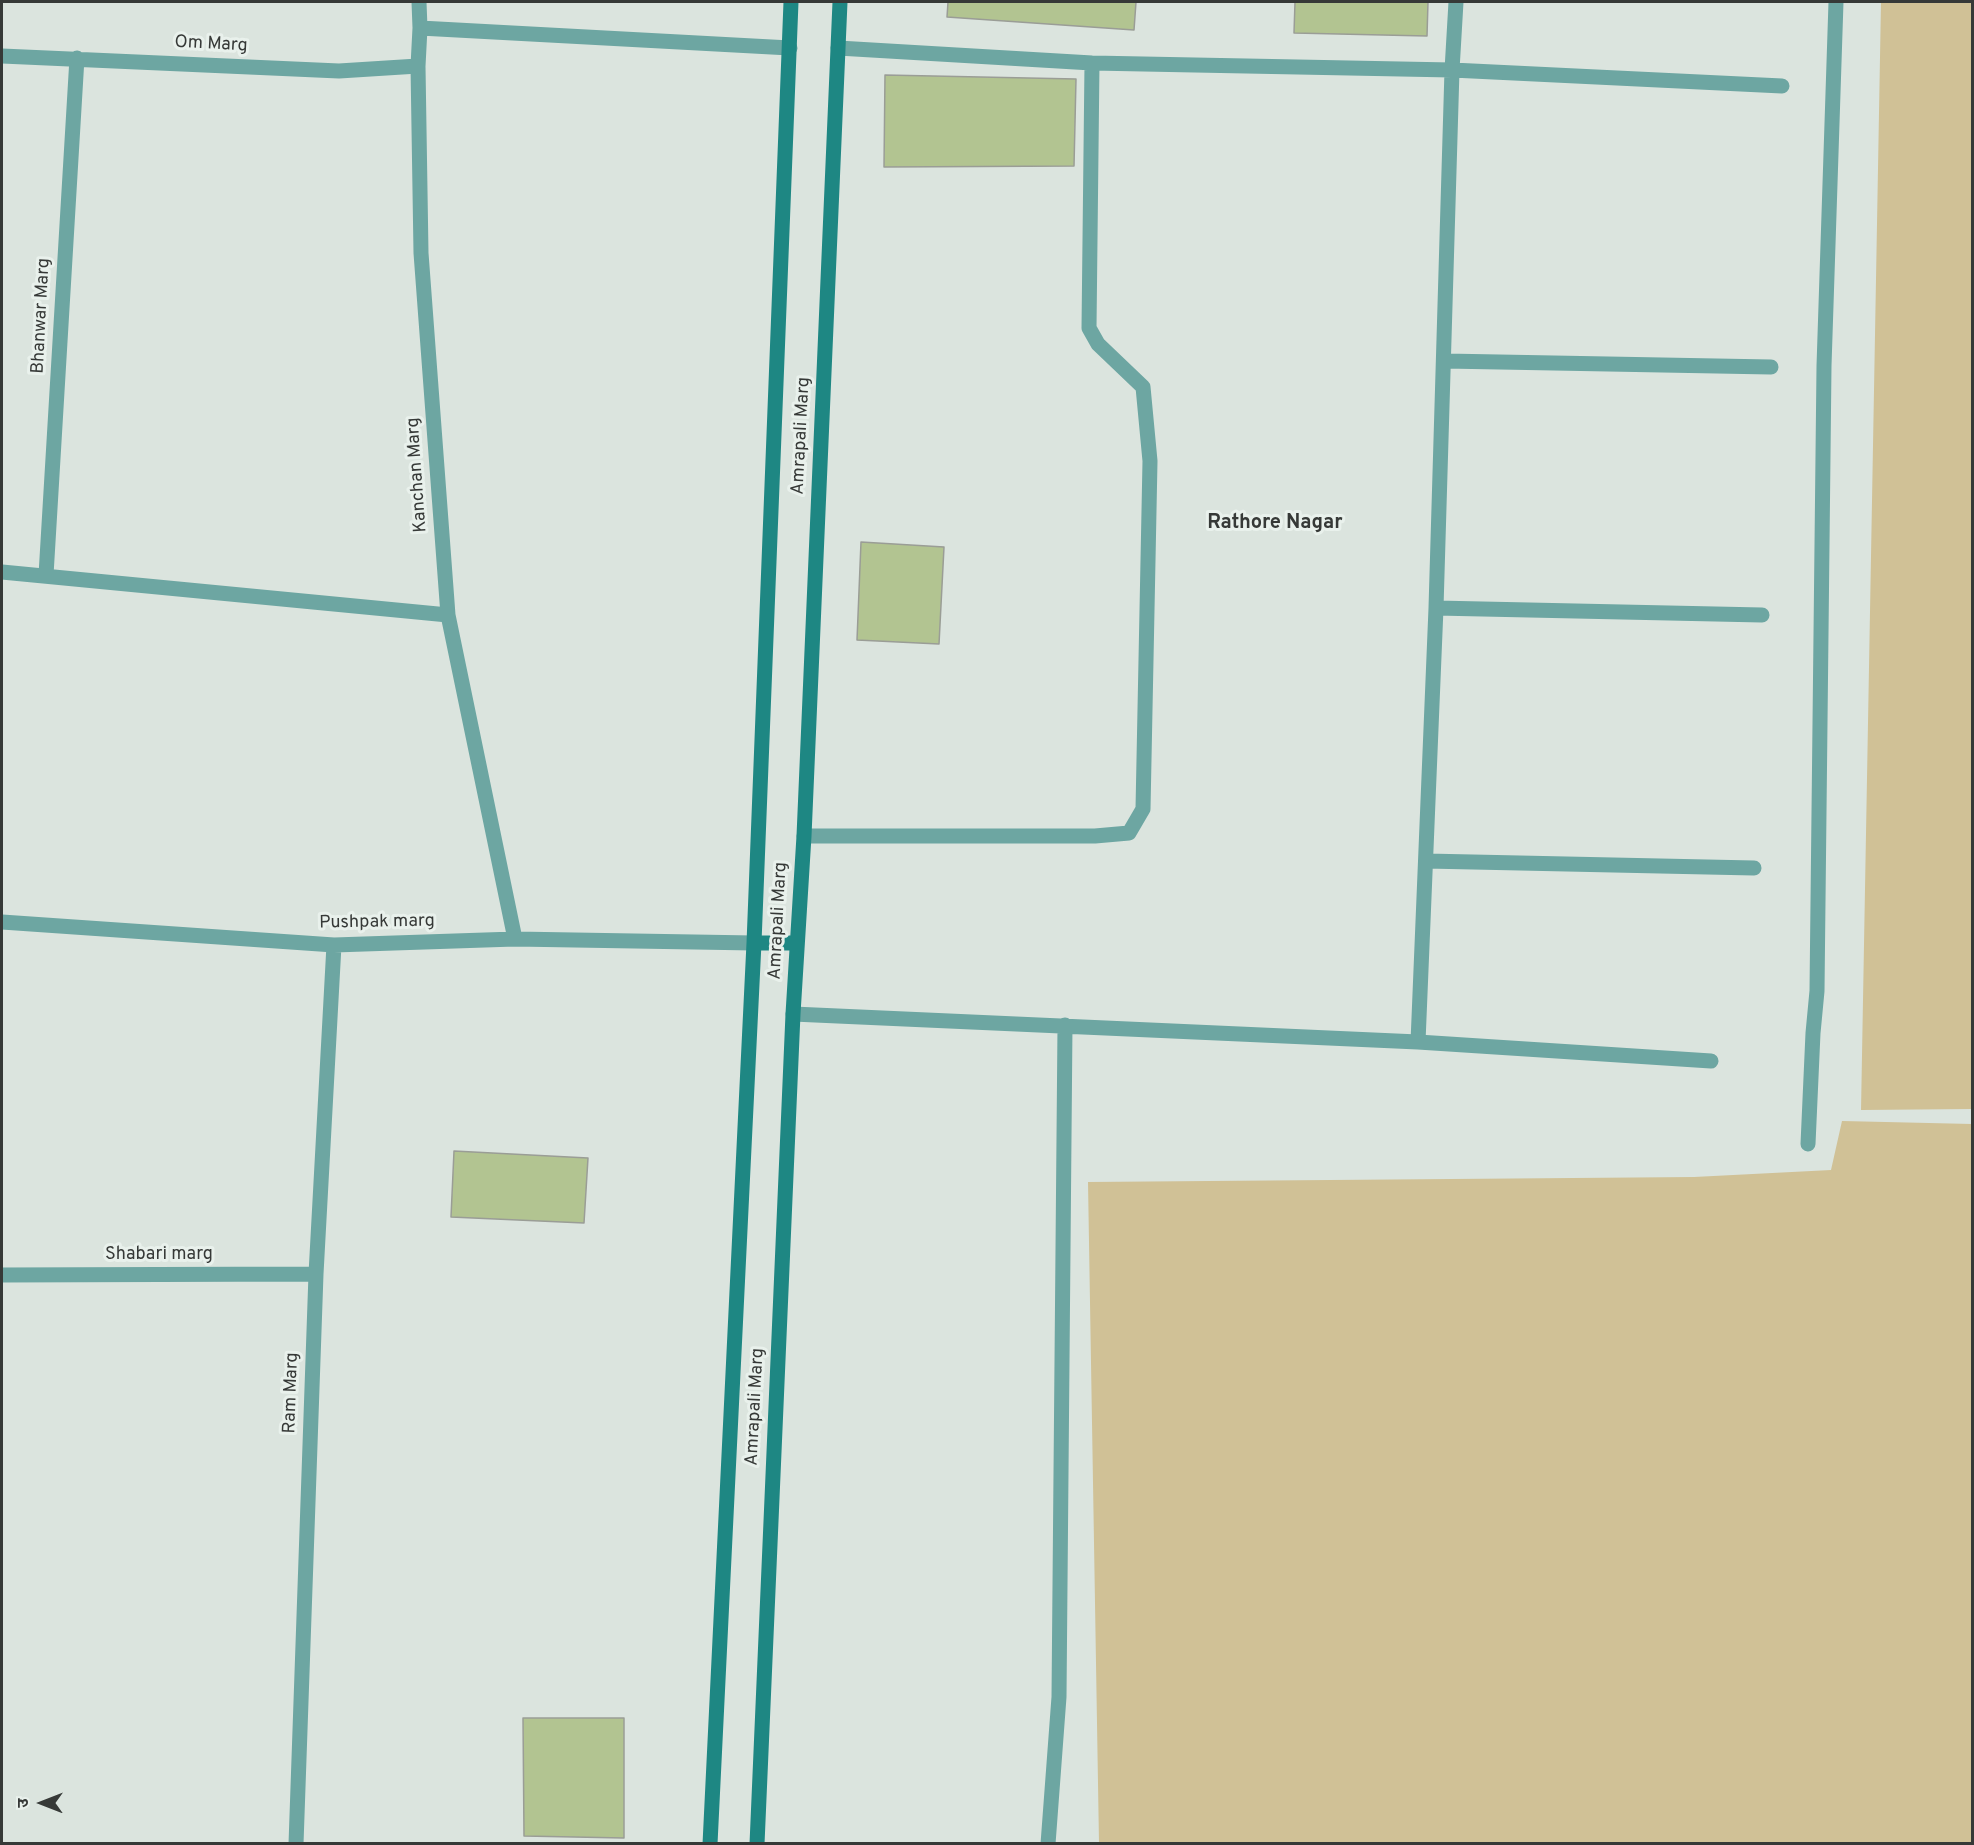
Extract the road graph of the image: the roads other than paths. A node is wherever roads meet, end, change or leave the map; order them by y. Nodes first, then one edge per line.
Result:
1 (419, 2) edge
2 (791, 2) edge
3 (840, 2) edge
4 (1456, 2) edge
5 (1836, 2) edge
6 (420, 28) junction
7 (790, 48) junction
8 (838, 48) junction
9 (2, 56) edge
10 (77, 58) junction
11 (1092, 63) junction
12 (418, 66) junction
13 (1452, 70) junction
14 (1782, 86) dead end
15 (1445, 361) junction
16 (1771, 367) dead end
17 (2, 572) edge
18 (46, 575) junction
19 (1436, 608) junction
20 (447, 615) junction
21 (1762, 615) dead end
22 (804, 836) junction
23 (1426, 861) junction
24 (1754, 868) dead end
25 (2, 922) edge
26 (515, 939) junction
27 (754, 943) junction
28 (797, 943) junction
29 (334, 945) junction
30 (793, 1014) junction
31 (1065, 1025) junction
32 (1418, 1042) junction
33 (1711, 1061) dead end
34 (1808, 1144) dead end
35 (316, 1274) junction
36 (2, 1275) edge
37 (296, 1844) edge
38 (710, 1844) edge
39 (757, 1844) edge
40 (1048, 1844) edge

1 - 6 street, Kanchan Marg
2 - 7 street, Amrapali Marg
3 - 8 street, Amrapali Marg
4 - 13 street
5 - 34 street
6 - 7 street
6 - 12 street, Kanchan Marg
7 - 27 street, Amrapali Marg
8 - 11 street
8 - 22 street, Amrapali Marg
9 - 10 street, Om Marg
10 - 12 street, Om Marg
10 - 18 street, Bhanwar Marg
11 - 13 street
11 - 22 street
12 - 20 street, Kanchan Marg
13 - 14 street
13 - 15 street
15 - 16 street
15 - 19 street
17 - 18 street
18 - 20 street
19 - 21 street
19 - 23 street
20 - 26 street, Kanchan Marg
22 - 28 street, Amrapali Marg
23 - 24 street
23 - 32 street
25 - 29 street, Pushpak marg
26 - 27 street, Pushpak marg
26 - 29 street, Pushpak marg
27 - 28 street
27 - 38 street, Amrapali Marg
28 - 30 street, Amrapali Marg
29 - 35 street, Ram Marg
30 - 31 street
30 - 39 street, Amrapali Marg
31 - 32 street
31 - 40 street
32 - 33 street
35 - 36 street, Shabari marg
35 - 37 street, Ram Marg

